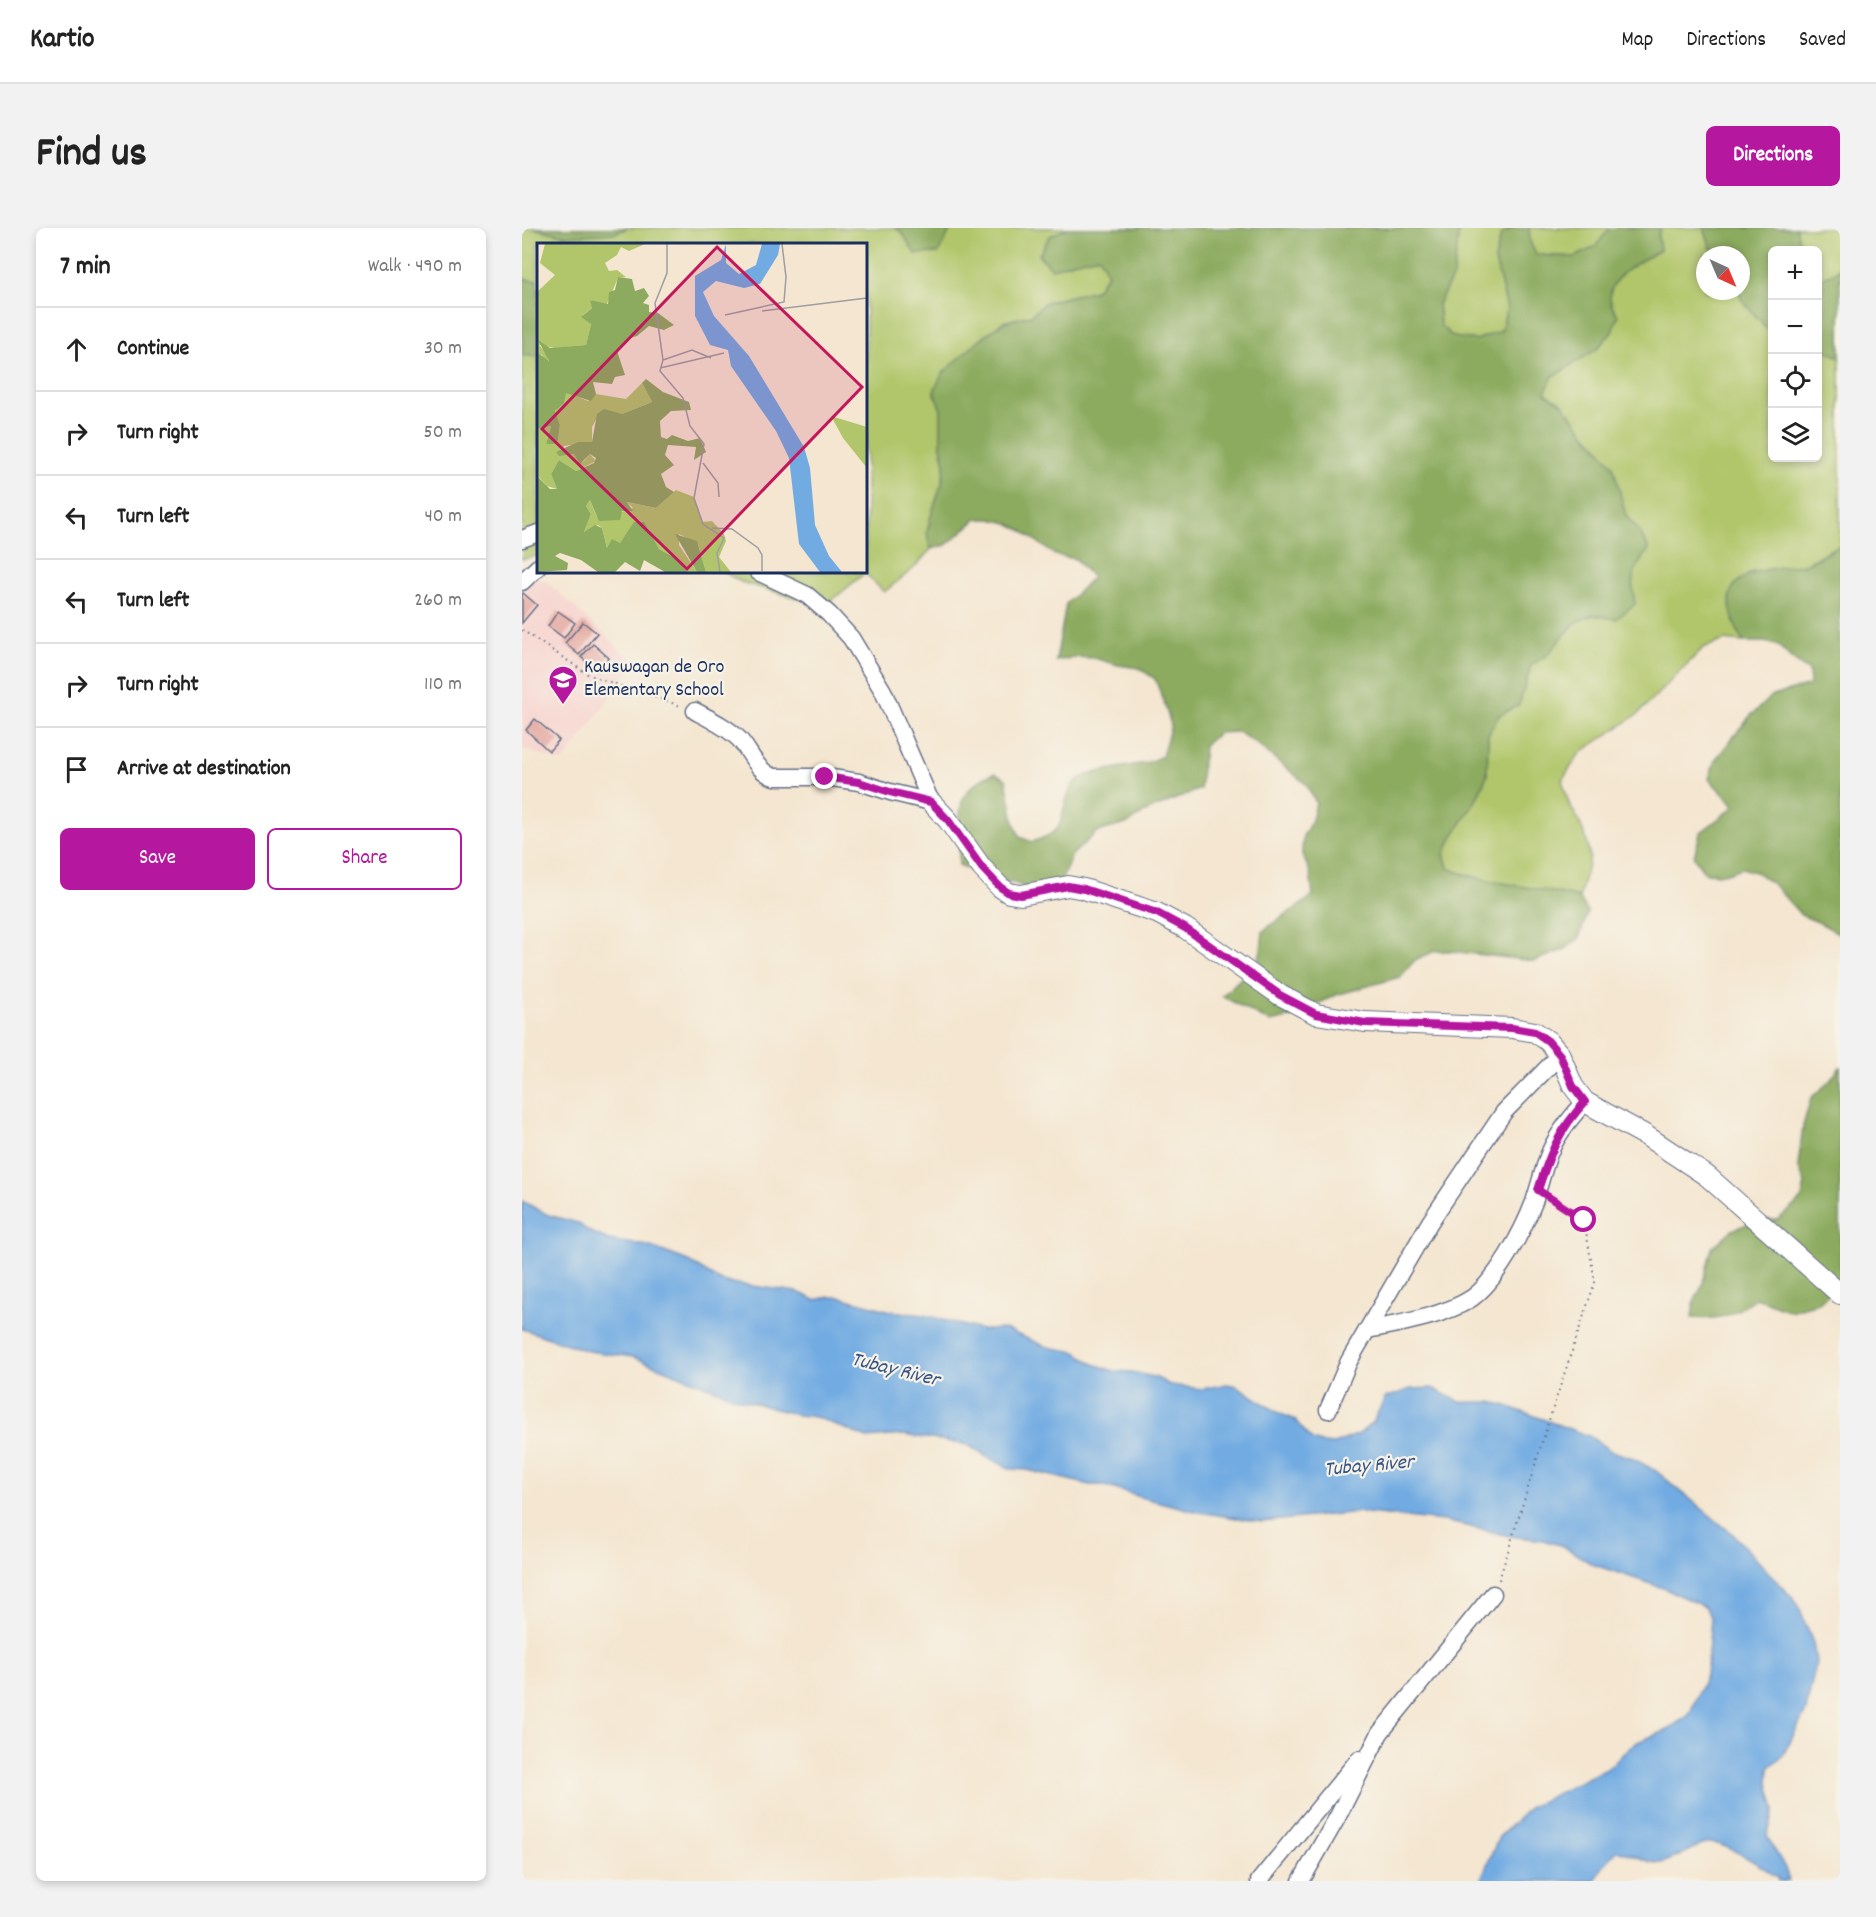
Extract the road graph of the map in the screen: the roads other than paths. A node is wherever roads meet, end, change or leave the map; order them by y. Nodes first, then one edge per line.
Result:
1 (537, 533) edge
2 (522, 539) edge
3 (537, 568) edge
4 (760, 573) edge
5 (522, 582) edge
6 (695, 711) road end
7 (931, 802) junction
8 (1560, 1055) junction
9 (1585, 1102) junction
10 (1840, 1294) edge
11 (1367, 1330) junction
12 (1328, 1410) dead end
13 (1493, 1594) dead end
14 (1380, 1733) junction
15 (1259, 1881) edge
16 (1301, 1881) edge

1 - 2 street
3 - 5 street
4 - 7 street
6 - 7 street
7 - 8 street
8 - 9 street
8 - 11 street
9 - 10 street
9 - 11 street
11 - 12 street
13 - 14 street
14 - 15 street
14 - 16 street

